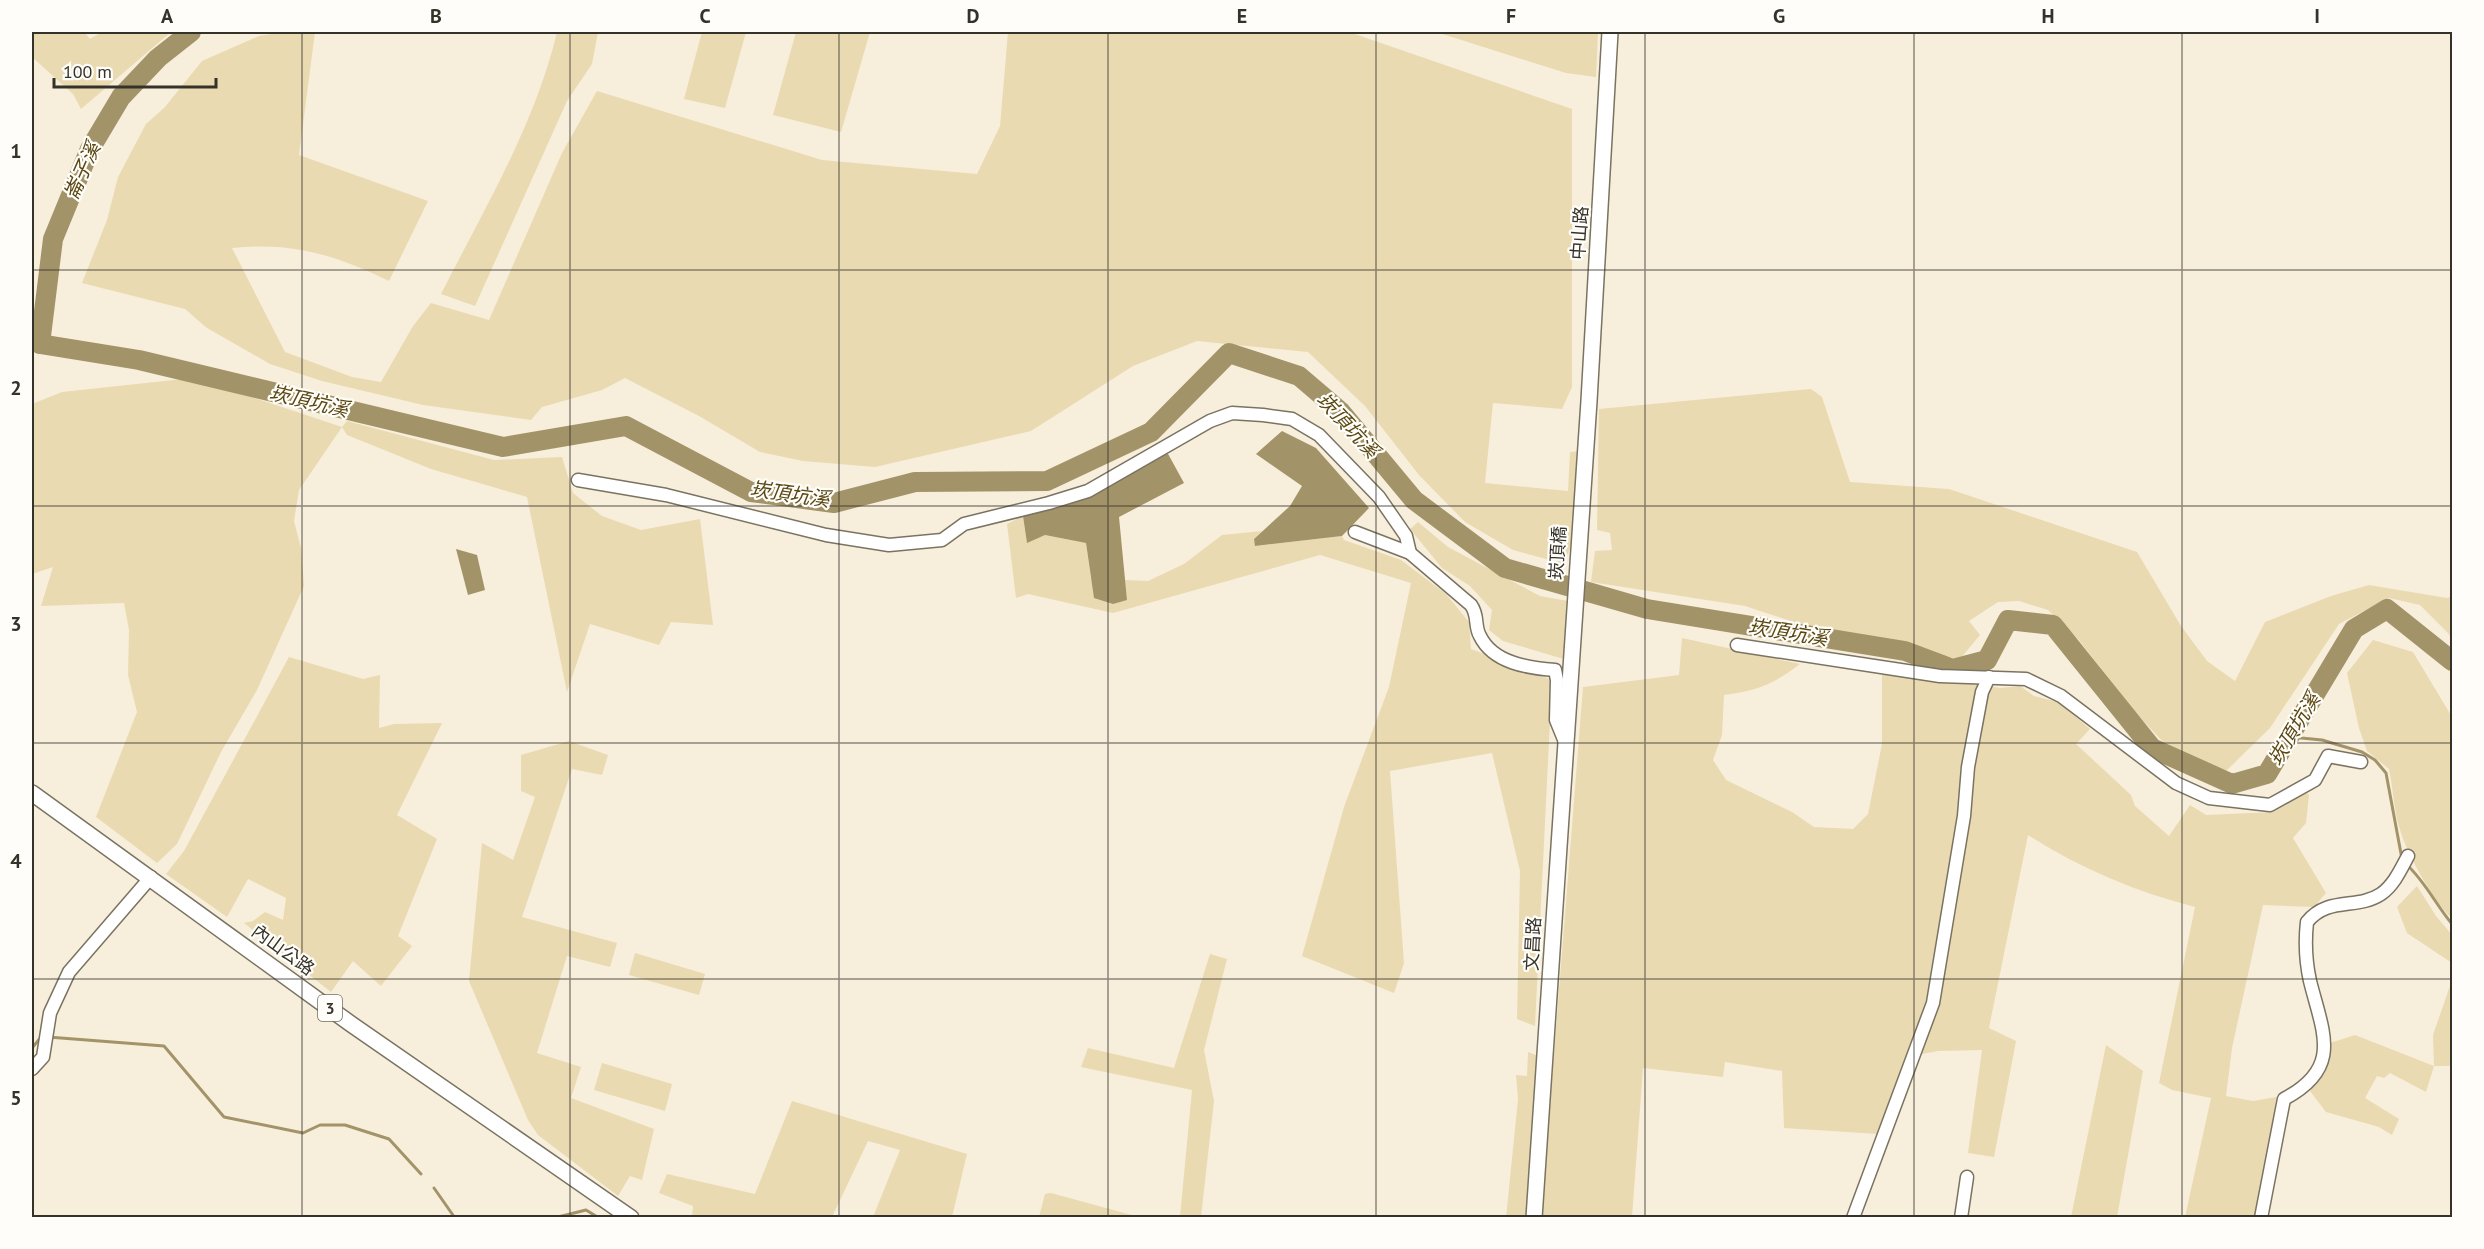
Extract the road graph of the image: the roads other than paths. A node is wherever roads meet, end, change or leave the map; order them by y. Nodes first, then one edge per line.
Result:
1 (1610, 32) edge
2 (1586, 437) joint
3 (578, 480) dead end
4 (1355, 532) dead end
5 (1410, 553) junction
6 (1737, 645) dead end
7 (1569, 672) joint
8 (1989, 677) junction
9 (1565, 742) junction
10 (2361, 762) dead end
11 (32, 793) edge
12 (2408, 856) dead end
13 (151, 877) junction
14 (32, 1068) edge
15 (1967, 1177) dead end
16 (631, 1218) edge
17 (1534, 1218) edge
18 (1854, 1218) edge
19 (1961, 1218) edge
20 (2261, 1218) edge

1 - 2 main road, 中山路
2 - 7 main road, 崁頂橋
3 - 5 street
4 - 5 street
5 - 9 street
6 - 8 street
7 - 9 main road, 文昌路
8 - 10 street
8 - 18 street
9 - 17 main road, 文昌路
11 - 13 main road, 內山公路 / 3
12 - 20 street
13 - 14 street
13 - 16 main road, 內山公路 / 3
15 - 19 street

